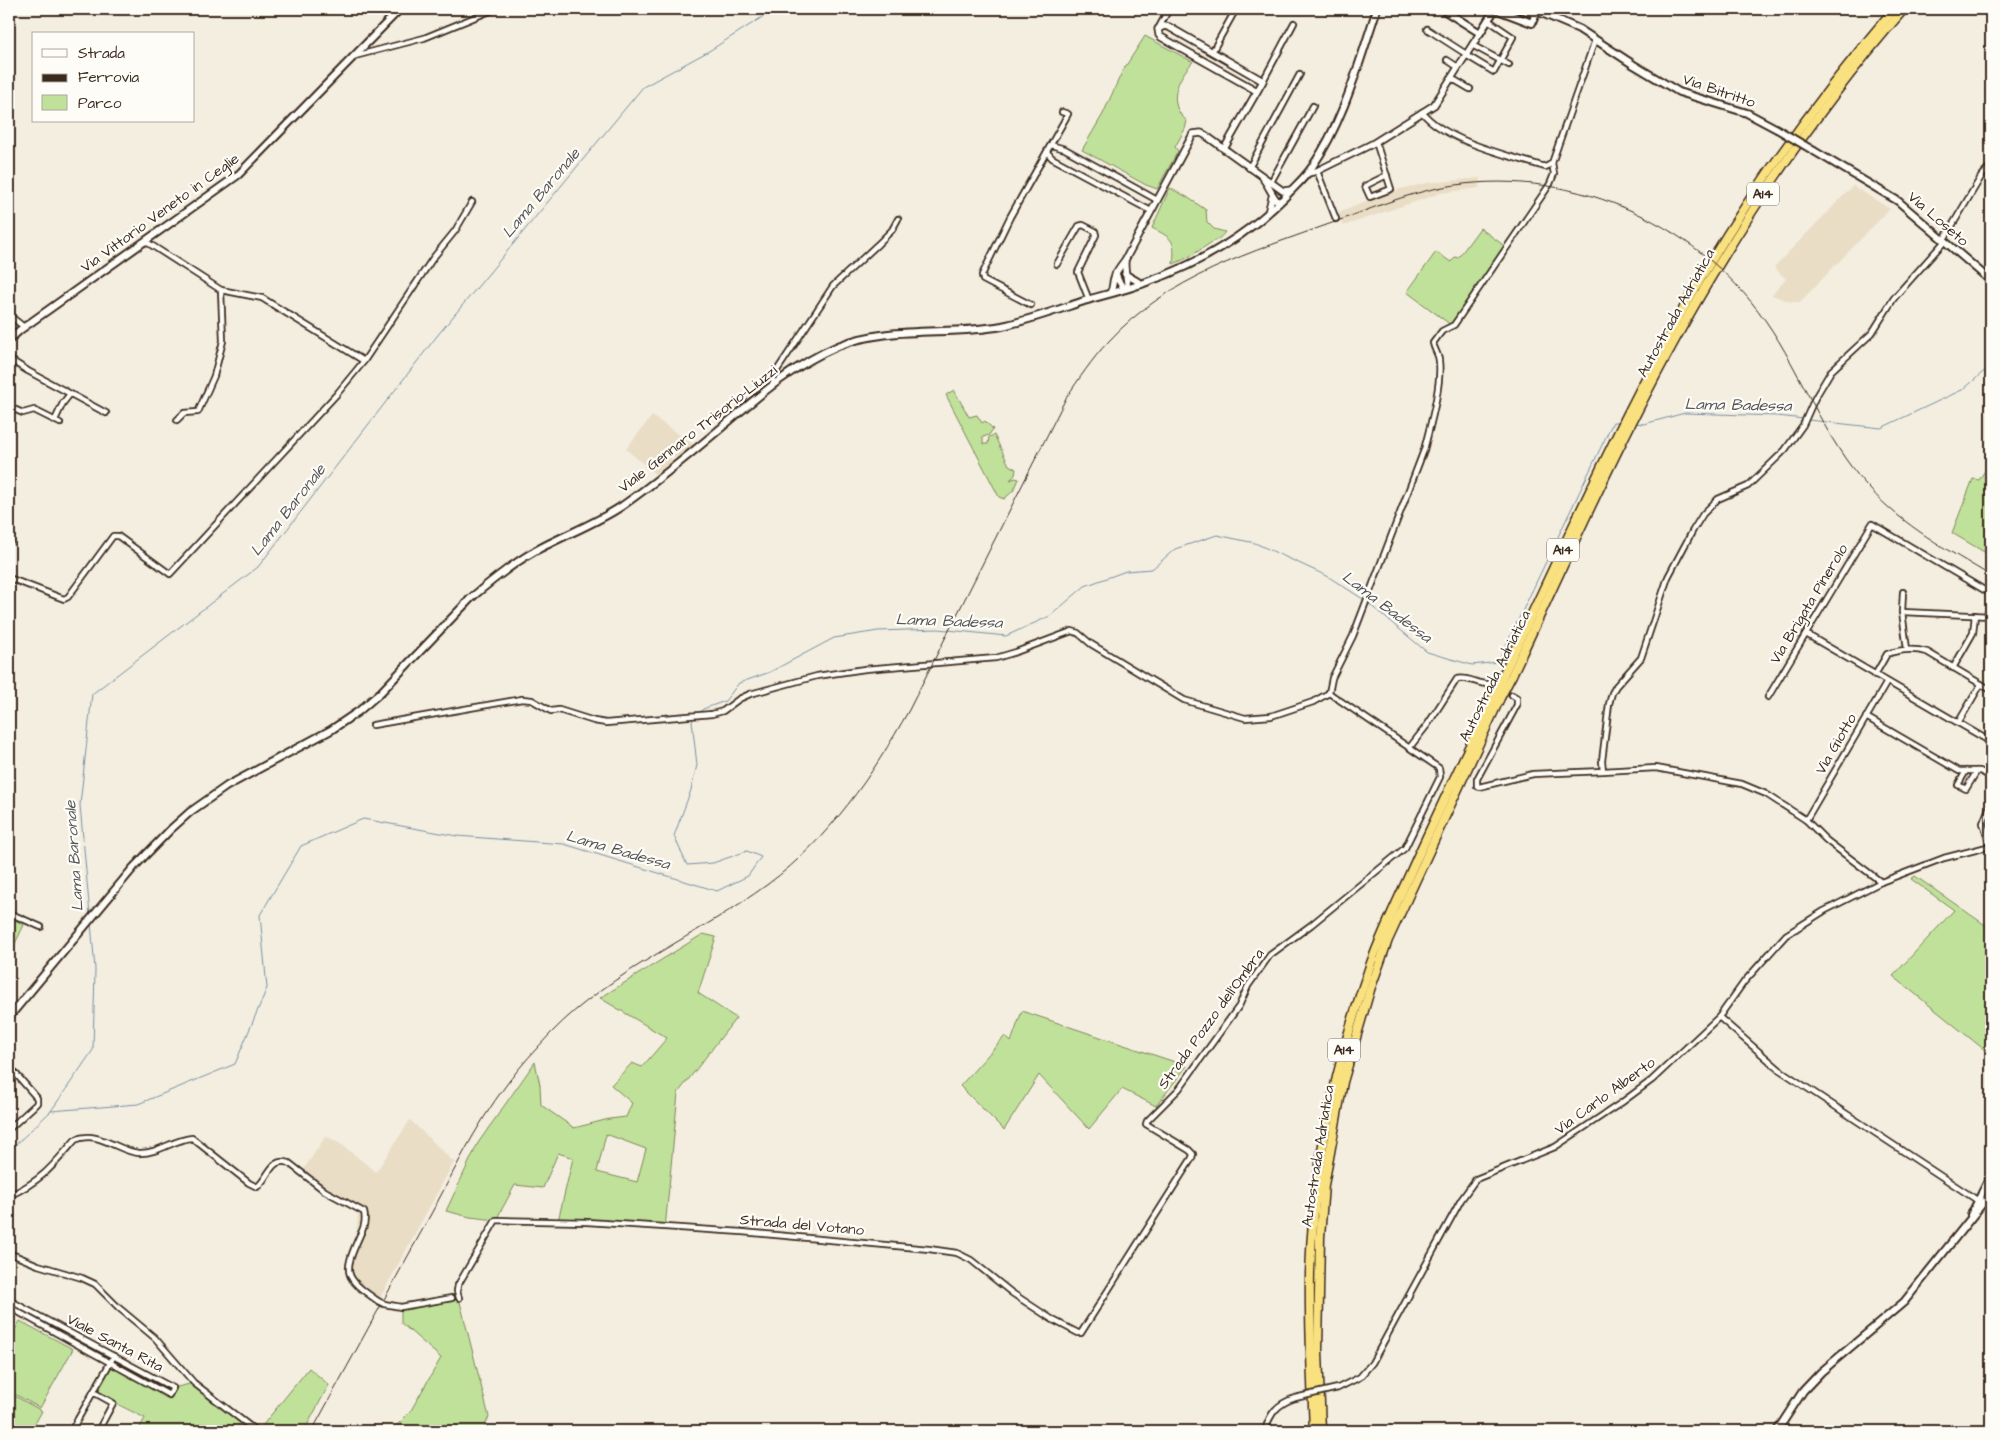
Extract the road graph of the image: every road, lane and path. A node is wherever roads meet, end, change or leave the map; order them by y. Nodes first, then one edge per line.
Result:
1 (400, 9) edge
2 (495, 9) edge
3 (1169, 9) edge
4 (1236, 9) edge
5 (1377, 9) edge
6 (1442, 9) edge
7 (1495, 9) edge
8 (1519, 9) edge
9 (1894, 9) edge
10 (1904, 9) edge
11 (1537, 12) edge
12 (1488, 20) junction
13 (1294, 23) dead end
14 (1158, 28) junction
15 (1427, 29) dead end
16 (1480, 33) junction
17 (1595, 40) junction
18 (1472, 45) junction
19 (1212, 52) junction
20 (1466, 54) junction
21 (353, 56) junction
22 (1447, 60) dead end
23 (1500, 60) junction
24 (1509, 65) dead end
25 (1458, 67) junction
26 (1300, 74) dead end
27 (1451, 78) junction
28 (1263, 81) junction
29 (1470, 89) dead end
30 (1257, 91) junction
31 (1313, 106) dead end
32 (1062, 112) dead end
33 (1422, 112) junction
34 (1376, 142) junction
35 (1051, 145) junction
36 (1224, 149) junction
37 (1047, 152) junction
38 (1552, 163) junction
39 (1991, 166) edge
40 (1249, 168) junction
41 (1316, 172) junction
42 (1308, 173) junction
43 (1387, 175) junction
44 (1261, 176) junction
45 (1376, 181) junction
46 (1270, 182) junction
47 (1280, 189) junction
48 (1292, 190) junction
49 (1381, 193) junction
50 (1891, 196) joint
51 (1272, 197) junction
52 (1157, 200) junction
53 (472, 202) dead end
54 (1279, 203) junction
55 (1151, 211) junction
56 (1268, 213) junction
57 (898, 219) dead end
58 (1336, 219) dead end
59 (145, 241) junction
60 (1943, 241) junction
61 (1125, 260) junction
62 (1057, 264) dead end
63 (1116, 273) junction
64 (1125, 274) junction
65 (1991, 281) edge
66 (1142, 284) junction
67 (1125, 289) junction
68 (221, 290) junction
69 (1110, 293) junction
70 (1088, 300) junction
71 (1031, 305) dead end
72 (9, 315) edge
73 (24, 327) junction
74 (9, 340) edge
75 (9, 358) edge
76 (364, 361) junction
77 (774, 383) junction
78 (1642, 393) junction
79 (70, 394) junction
80 (9, 407) edge
81 (106, 413) dead end
82 (55, 420) junction
83 (177, 420) dead end
84 (60, 423) dead end
85 (9, 578) edge
86 (1903, 592) dead end
87 (1991, 594) edge
88 (1902, 612) junction
89 (1974, 615) junction
90 (1991, 616) edge
91 (1806, 634) junction
92 (1908, 649) junction
93 (1952, 668) junction
94 (1875, 675) junction
95 (1887, 682) junction
96 (1490, 684) tunnel mouth
97 (1981, 684) junction
98 (1991, 690) edge
99 (1329, 693) junction
100 (1512, 695) dead end
101 (1497, 697) junction
102 (1768, 697) dead end
103 (1866, 717) junction
104 (1958, 723) junction
105 (373, 725) dead end
106 (1991, 742) edge
107 (1410, 747) junction
108 (1966, 771) junction
109 (1977, 771) junction
110 (1603, 772) junction
111 (1991, 777) edge
112 (1991, 803) edge
113 (1806, 820) junction
114 (1991, 830) edge
115 (1986, 833) junction
116 (1991, 847) edge
117 (1881, 882) junction
118 (9, 913) edge
119 (41, 926) dead end
120 (9, 1017) edge
121 (1719, 1017) junction
122 (9, 1066) edge
123 (9, 1129) edge
124 (1991, 1176) edge
125 (1991, 1193) edge
126 (9, 1196) edge
127 (1980, 1202) junction
128 (9, 1252) edge
129 (452, 1298) dead end
130 (459, 1298) dead end
131 (9, 1300) edge
132 (9, 1307) edge
133 (53, 1324) junction
134 (50, 1330) junction
135 (1081, 1333) joint
136 (114, 1356) junction
137 (110, 1362) junction
138 (93, 1392) junction
139 (71, 1431) edge
140 (98, 1431) edge
141 (256, 1431) edge
142 (1265, 1431) edge
143 (1314, 1431) edge
144 (1321, 1431) edge
145 (1777, 1431) edge

1 - 21 main road, Via Vittorio Veneto in Ceglie
2 - 21 street
3 - 14 street
4 - 19 street
5 - 42 main road, Viale Gennaro Trisorio-Liuzzi
6 - 16 main road
7 - 11 main road
7 - 12 main road
8 - 11 street
9 - 78 highway, Autostrada Adriatica / A14
10 - 78 highway, Autostrada Adriatica / A14
11 - 17 main road, Via Bitritto
12 - 16 main road
12 - 23 street
13 - 28 street
14 - 19 street
14 - 30 street
15 - 20 street
16 - 18 street
17 - 38 street
17 - 50 main road, Via Bitritto, bridge
18 - 20 street
18 - 23 street
19 - 28 street
20 - 23 street
20 - 25 street
21 - 59 main road, Via Vittorio Veneto in Ceglie
22 - 25 street
23 - 24 street
25 - 27 street
26 - 40 street
27 - 29 street
27 - 33 street
28 - 30 street
30 - 36 street
31 - 46 street
32 - 35 street
33 - 34 street
33 - 38 street
34 - 41 street
34 - 43 street
35 - 37 street
35 - 52 street
36 - 40 street
36 - 52 street
37 - 55 street
37 - 71 street
38 - 99 street
39 - 60 street
40 - 44 street
41 - 42 street
41 - 58 street
42 - 48 main road, Viale Gennaro Trisorio-Liuzzi
43 - 45 street
43 - 49 street
44 - 46 street
44 - 51 street
45 - 49 street
45 - 49 street
46 - 47 street
47 - 48 street
47 - 54 street
48 - 54 main road, Viale Gennaro Trisorio-Liuzzi
50 - 60 main road, Via Loseto
51 - 54 street
51 - 56 street
52 - 55 street
53 - 76 street
54 - 56 main road, Viale Gennaro Trisorio-Liuzzi
55 - 61 street
56 - 66 main road, Viale Gennaro Trisorio-Liuzzi
57 - 77 street
59 - 68 street
59 - 73 main road, Via Vittorio Veneto in Ceglie
60 - 65 main road, Via Loseto
60 - 110 street
61 - 63 street
61 - 64 street
62 - 70 street
63 - 67 street
63 - 69 street
64 - 66 street
64 - 67 street
66 - 67 main road, Viale Gennaro Trisorio-Liuzzi
67 - 69 main road, Viale Gennaro Trisorio-Liuzzi
68 - 76 street
68 - 83 street
69 - 70 main road, Viale Gennaro Trisorio-Liuzzi
70 - 77 main road, Viale Gennaro Trisorio-Liuzzi
72 - 73 street
73 - 74 main road, Via Vittorio Veneto in Ceglie
75 - 79 street
76 - 85 street
77 - 120 main road, Viale Gennaro Trisorio-Liuzzi
78 - 101 highway, Autostrada Adriatica / A14, bridge
79 - 81 street
79 - 82 street
80 - 82 street
82 - 84 street
86 - 88 street
87 - 91 street, Via Brigata Pinerolo
88 - 89 street
88 - 92 street
89 - 90 street
89 - 93 street
91 - 94 street
91 - 102 street, Via Brigata Pinerolo
92 - 93 street
92 - 94 street
93 - 97 street
94 - 95 street
95 - 103 street, Via Giotto
95 - 104 street
96 - 107 street
97 - 98 street
97 - 104 street
99 - 105 street
99 - 107 street, Strada Pozzo dell'Ombra
100 - 110 street
101 - 143 highway, Autostrada Adriatica / A14
101 - 144 highway, Autostrada Adriatica / A14
103 - 108 street
103 - 113 street, Via Giotto
104 - 106 street
107 - 135 street, Strada Pozzo dell'Ombra
108 - 109 street
108 - 109 street
109 - 111 street
110 - 113 street
112 - 115 street
113 - 117 street
114 - 115 street
115 - 116 street
116 - 117 street, Via Carlo Alberto
117 - 121 street, Via Carlo Alberto
118 - 119 street
121 - 127 street
121 - 142 street, Via Carlo Alberto, bridge
122 - 123 street
124 - 127 main road
125 - 127 main road
126 - 129 street, bridge
127 - 145 main road
128 - 141 street
130 - 135 street, Strada del Votano
131 - 133 street, Viale Santa Rita
132 - 134 street, Viale Santa Rita
133 - 134 street
133 - 136 street, Viale Santa Rita
134 - 137 street, Viale Santa Rita
136 - 137 street
136 - 137 street, Viale Santa Rita
137 - 138 street
138 - 139 street
138 - 140 street

